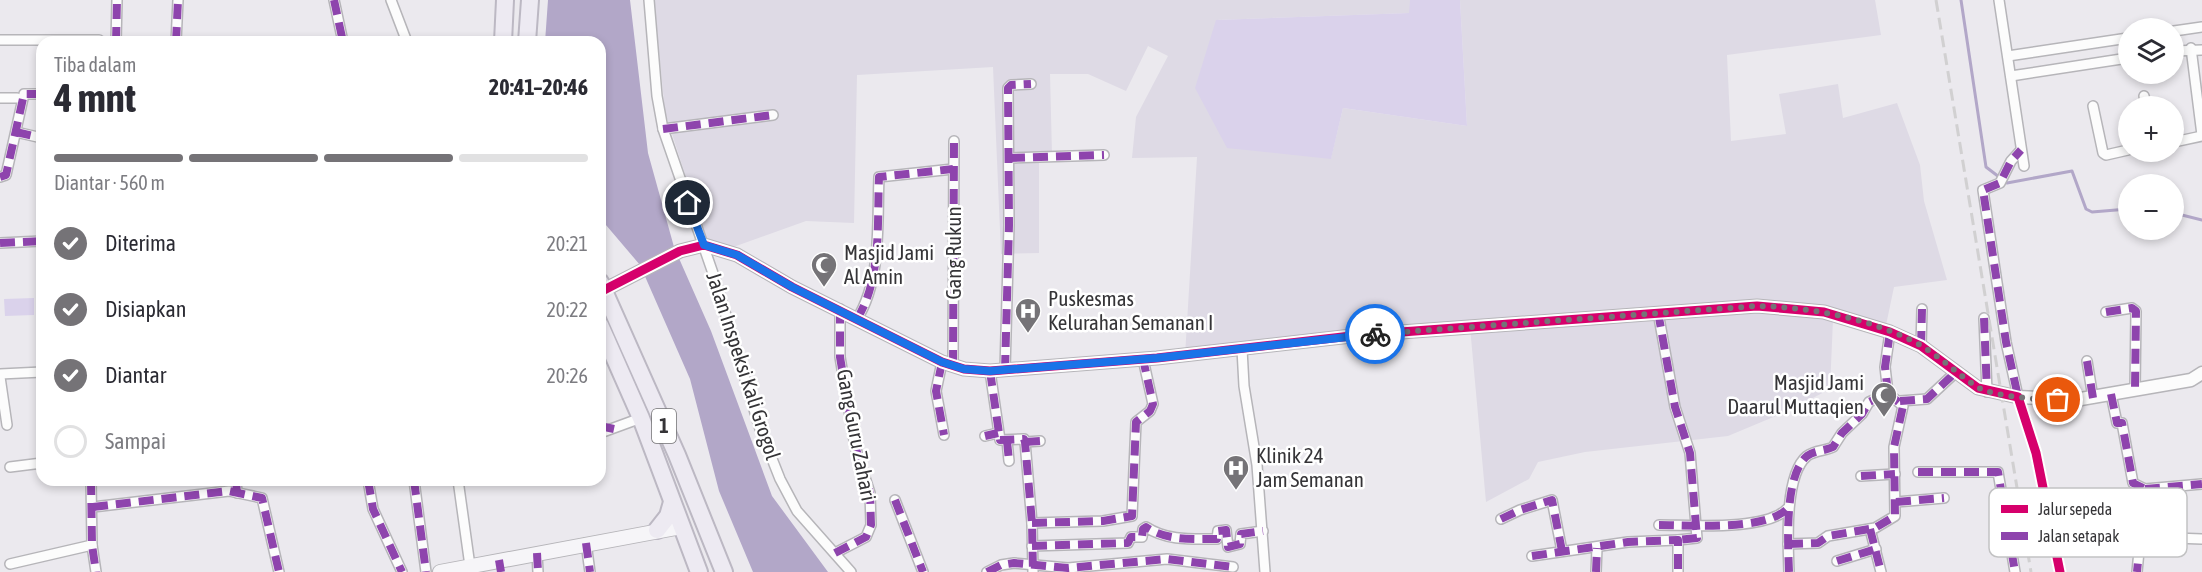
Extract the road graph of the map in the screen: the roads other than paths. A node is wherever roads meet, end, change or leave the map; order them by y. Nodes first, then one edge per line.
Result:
1 (117, 0) edge
2 (178, 0) edge
3 (334, 0) edge
4 (391, 0) edge
5 (505, 0) edge
6 (530, 0) edge
7 (649, 0) edge
8 (1999, 0) edge
9 (2202, 27) edge
10 (2184, 30) edge
11 (116, 36) edge
12 (176, 36) edge
13 (342, 36) edge
14 (405, 36) edge
15 (503, 36) edge
16 (527, 36) edge
17 (0, 40) edge
18 (36, 40) edge
19 (2118, 40) edge
20 (2191, 48) junction
21 (2184, 49) edge
22 (2202, 50) edge
23 (2008, 56) junction
24 (2118, 60) edge
25 (2011, 76) junction
26 (1031, 84) dead end
27 (36, 94) edge
28 (0, 98) edge
29 (17, 98) dead end
30 (2093, 106) dead end
31 (774, 115) dead end
32 (663, 129) junction
33 (16, 132) junction
34 (2202, 136) edge
35 (36, 137) edge
36 (2184, 140) edge
37 (954, 141) dead end
38 (2021, 150) junction
39 (2118, 152) edge
40 (1104, 155) dead end
41 (1010, 158) junction
42 (2024, 166) dead end
43 (953, 169) junction
44 (0, 177) edge
45 (36, 241) edge
46 (0, 243) edge
47 (704, 245) junction
48 (606, 285) edge
49 (606, 295) edge
50 (840, 309) junction
51 (1922, 309) dead end
52 (1658, 312) junction
53 (2106, 312) dead end
54 (1984, 318) dead end
55 (857, 319) junction
56 (1890, 332) junction
57 (606, 339) edge
58 (1921, 346) junction
59 (1242, 349) junction
60 (1143, 359) junction
61 (2087, 361) dead end
62 (947, 364) junction
63 (1005, 370) junction
64 (990, 371) junction
65 (1957, 371) junction
66 (36, 372) edge
67 (2202, 374) edge
68 (0, 375) edge
69 (2135, 390) junction
70 (1987, 392) junction
71 (1888, 393) junction
72 (2111, 394) junction
73 (2018, 395) junction
74 (2093, 398) junction
75 (1900, 401) junction
76 (641, 418) junction
77 (7, 425) dead end
78 (606, 427) edge
79 (614, 429) junction
80 (606, 431) edge
81 (998, 433) junction
82 (944, 435) dead end
83 (985, 436) dead end
84 (1007, 441) junction
85 (1040, 441) dead end
86 (1025, 442) junction
87 (1009, 461) dead end
88 (36, 464) edge
89 (10, 467) dead end
90 (1918, 472) dead end
91 (1895, 474) junction
92 (1861, 476) dead end
93 (2202, 484) edge
94 (92, 486) edge
95 (236, 486) edge
96 (369, 486) edge
97 (415, 486) edge
98 (459, 486) edge
99 (2001, 488) edge
100 (2043, 488) edge
101 (2143, 488) edge
102 (2156, 488) edge
103 (237, 493) junction
104 (1944, 498) dead end
105 (895, 500) dead end
106 (672, 502) junction
107 (1896, 502) junction
108 (93, 507) junction
109 (1787, 508) junction
110 (1501, 519) dead end
111 (1032, 523) junction
112 (1696, 524) junction
113 (1659, 525) dead end
114 (670, 528) junction
115 (1870, 529) junction
116 (1263, 531) junction
117 (2187, 538) edge
118 (2202, 539) edge
119 (1678, 540) junction
120 (586, 543) junction
121 (1788, 544) junction
122 (92, 545) junction
123 (1032, 546) junction
124 (1597, 548) junction
125 (1876, 549) junction
126 (1562, 551) junction
127 (537, 553) junction
128 (835, 553) junction
129 (1532, 556) dead end
130 (2012, 557) edge
131 (2057, 557) edge
132 (2138, 557) edge
133 (1837, 561) dead end
134 (10, 564) dead end
135 (470, 566) junction
136 (500, 566) edge
137 (1233, 567) dead end
138 (1033, 568) edge
139 (96, 572) edge
140 (279, 572) edge
141 (402, 572) edge
142 (426, 572) edge
143 (440, 572) edge
144 (538, 572) edge
145 (590, 572) edge
146 (687, 572) edge
147 (699, 572) edge
148 (714, 572) edge
149 (724, 572) edge
150 (851, 572) edge
151 (923, 572) edge
152 (987, 572) edge
153 (1265, 572) edge
154 (1596, 572) edge
155 (1678, 572) edge
156 (1789, 572) edge
157 (1881, 572) edge
158 (2015, 572) edge
159 (2060, 572) edge
160 (2137, 572) edge

1 - 11 street
2 - 12 street
3 - 13 street
4 - 14 street
5 - 15 highway
6 - 16 highway
7 - 32 street, Jalan Inspeksi Kali Grogol
8 - 23 street
9 - 10 street
17 - 18 street
19 - 23 street
20 - 21 street
20 - 22 street
20 - 34 street
23 - 25 street
24 - 25 street
25 - 38 street
26 - 41 street
27 - 33 street
28 - 29 street
30 - 39 street
31 - 32 street
32 - 47 street, Jalan Inspeksi Kali Grogol
33 - 35 street
33 - 44 street
34 - 36 street
37 - 43 street, Gang Rukun
38 - 42 street
38 - 73 street
40 - 41 street
41 - 63 street
43 - 55 street
43 - 62 street, Gang Rukun
45 - 46 street
47 - 48 street
47 - 50 street
47 - 128 street, Jalan Inspeksi Kali Grogol
49 - 149 highway, 1
50 - 55 street
50 - 128 street, Gang Guru Zahari
51 - 58 street
52 - 56 street
52 - 59 street
52 - 112 street
53 - 69 street
54 - 70 street
55 - 62 street
56 - 58 street
56 - 71 street
57 - 76 highway, 1
58 - 65 street
59 - 60 street
59 - 116 street
60 - 63 street
60 - 111 street
61 - 74 street
62 - 64 street
62 - 82 street, Gang Rukun
63 - 64 street
64 - 81 street
65 - 70 street
65 - 75 street
66 - 68 street
67 - 69 street
68 - 77 street
69 - 72 street
70 - 73 street
71 - 75 street
71 - 109 street
72 - 74 street
72 - 101 street
73 - 74 street
73 - 100 street
75 - 91 street
76 - 79 street
76 - 106 highway, 1
78 - 79 street
79 - 80 street
81 - 83 street
81 - 84 street
84 - 86 street
84 - 87 street
85 - 86 street
86 - 111 street
88 - 89 street
90 - 99 street
91 - 92 street
91 - 107 street
93 - 102 street
94 - 108 street
95 - 103 street
96 - 141 street
97 - 142 street
98 - 135 street
103 - 108 street
103 - 140 street
104 - 107 street
105 - 151 street
106 - 114 highway, 1
106 - 114 highway
107 - 115 street
108 - 122 street
109 - 112 street
109 - 121 street
110 - 126 street
111 - 123 street
112 - 113 street
112 - 119 street
114 - 120 main road
114 - 146 highway
114 - 147 highway, 1
114 - 148 highway
115 - 121 street
115 - 125 street
116 - 123 street
116 - 153 street
117 - 118 street
119 - 124 street
119 - 155 street
120 - 127 main road
120 - 145 street
121 - 156 street
122 - 134 street
122 - 139 street
123 - 138 street
124 - 126 street
124 - 154 street
125 - 133 street
125 - 157 street
126 - 129 street
127 - 136 main road
127 - 144 street
128 - 150 street, Jalan Inspeksi Kali Grogol
130 - 158 street
131 - 159 street
132 - 160 street
135 - 136 main road
135 - 143 main road
137 - 138 street
138 - 152 street

